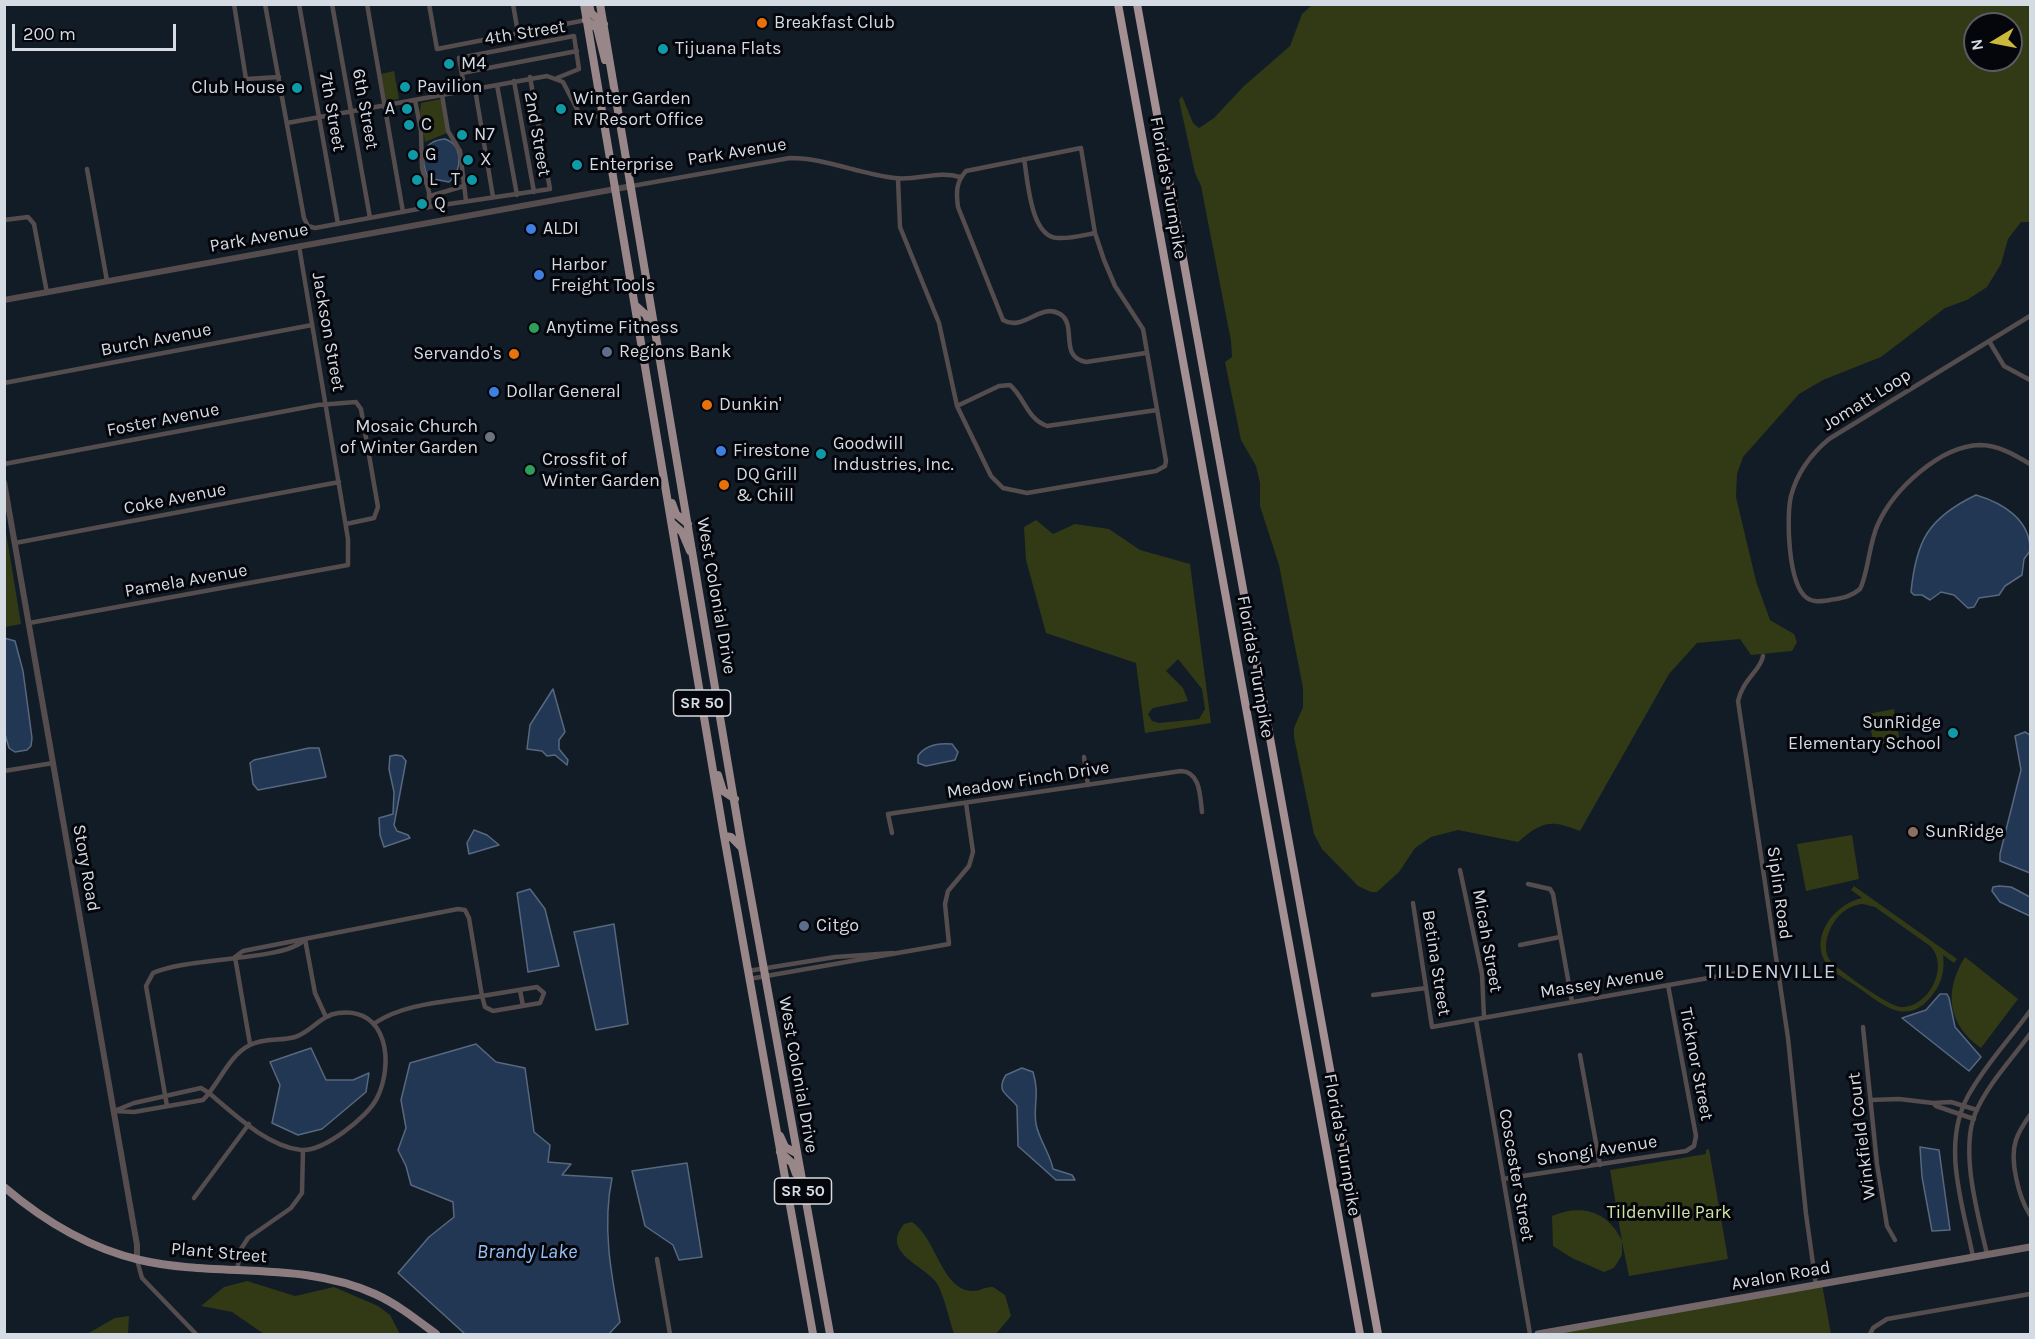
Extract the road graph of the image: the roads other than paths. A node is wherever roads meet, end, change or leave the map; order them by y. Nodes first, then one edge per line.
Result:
1 (234, 4) edge
2 (265, 4) edge
3 (299, 4) edge
4 (332, 4) edge
5 (366, 4) edge
6 (429, 4) edge
7 (513, 4) edge
8 (584, 4) edge
9 (589, 4) edge
10 (600, 4) edge
11 (1118, 4) edge
12 (1137, 4) edge
13 (586, 20) junction
14 (604, 24) junction
15 (518, 33) junction
16 (577, 51) junction
17 (611, 72) junction
18 (462, 73) junction
19 (279, 77) junction
20 (530, 77) junction
21 (557, 78) junction
22 (514, 81) junction
23 (497, 85) junction
24 (475, 89) junction
25 (465, 91) junction
26 (442, 95) junction
27 (415, 100) junction
28 (385, 106) junction
29 (351, 112) junction
30 (603, 116) junction
31 (319, 118) junction
32 (286, 123) junction
33 (1024, 159) junction
34 (87, 169) dead end
35 (960, 177) junction
36 (898, 179) junction
37 (464, 186) junction
38 (632, 186) junction
39 (616, 188) junction
40 (534, 192) junction
41 (517, 195) junction
42 (430, 196) junction
43 (493, 197) junction
44 (466, 201) junction
45 (429, 207) junction
46 (403, 212) junction
47 (370, 218) junction
48 (4, 220) edge
49 (338, 224) junction
50 (1095, 233) junction
51 (299, 246) junction
52 (107, 281) junction
53 (47, 293) junction
54 (4, 300) edge
55 (636, 306) junction
56 (2031, 316) edge
57 (312, 325) junction
58 (657, 340) junction
59 (1989, 341) junction
60 (1146, 353) junction
61 (2031, 380) edge
62 (4, 382) edge
63 (327, 404) junction
64 (957, 406) junction
65 (1157, 410) junction
66 (4, 464) edge
67 (2031, 464) edge
68 (4, 482) edge
69 (339, 482) junction
70 (665, 484) junction
71 (672, 523) junction
72 (346, 524) junction
73 (688, 524) junction
74 (15, 543) junction
75 (348, 565) joint
76 (696, 566) junction
77 (29, 623) junction
78 (1763, 656) dead end
79 (709, 745) junction
80 (1084, 757) dead end
81 (53, 763) junction
82 (4, 771) edge
83 (1088, 784) junction
84 (735, 799) junction
85 (966, 803) junction
86 (1202, 812) dead end
87 (892, 833) dead end
88 (724, 836) junction
89 (742, 848) junction
90 (1460, 870) dead end
91 (1528, 884) dead end
92 (1413, 903) dead end
93 (1560, 938) junction
94 (305, 939) junction
95 (1520, 945) dead end
96 (905, 953) junction
97 (235, 957) junction
98 (822, 960) junction
99 (1776, 966) junction
100 (823, 968) junction
101 (765, 972) junction
102 (749, 975) junction
103 (1668, 986) junction
104 (1426, 988) junction
105 (520, 990) junction
106 (1373, 995) dead end
107 (482, 996) junction
108 (1572, 1002) junction
109 (523, 1006) junction
110 (2031, 1011) edge
111 (326, 1017) junction
112 (1484, 1017) junction
113 (1476, 1020) junction
114 (375, 1023) junction
115 (1432, 1027) joint
116 (1863, 1027) dead end
117 (2031, 1035) edge
118 (250, 1044) junction
119 (1580, 1055) dead end
120 (209, 1093) junction
121 (165, 1095) junction
122 (1871, 1100) junction
123 (1933, 1103) junction
124 (167, 1106) junction
125 (1963, 1106) junction
126 (1977, 1110) junction
127 (114, 1111) junction
128 (1961, 1113) junction
129 (2031, 1115) edge
130 (1974, 1119) junction
131 (249, 1124) junction
132 (775, 1127) junction
133 (1694, 1146) joint
134 (303, 1150) junction
135 (780, 1152) junction
136 (796, 1153) junction
137 (1600, 1165) junction
138 (1503, 1179) junction
139 (4, 1187) edge
140 (194, 1198) dead end
141 (806, 1204) junction
142 (2031, 1215) edge
143 (1895, 1239) dead end
144 (2031, 1247) edge
145 (1988, 1254) junction
146 (1972, 1257) junction
147 (657, 1259) dead end
148 (137, 1260) junction
149 (237, 1270) junction
150 (1816, 1285) junction
151 (2031, 1294) edge
152 (196, 1335) edge
153 (436, 1335) edge
154 (670, 1335) edge
155 (813, 1335) edge
156 (830, 1335) edge
157 (1360, 1335) edge
158 (1378, 1335) edge
159 (1530, 1335) edge
160 (1538, 1335) edge
161 (1870, 1335) edge

1 - 19 street
2 - 19 street
3 - 31 street, 7th Street
4 - 29 street, 6th Street
5 - 28 street
6 - 15 street
7 - 15 street
8 - 13 highway, West Colonial Drive / SR 50
9 - 14 highway
10 - 14 highway, West Colonial Drive / SR 50
11 - 157 highway, Florida's Turnpike
12 - 158 highway, Florida's Turnpike
13 - 15 street
13 - 17 highway
13 - 30 highway, West Colonial Drive / SR 50
14 - 17 highway, West Colonial Drive / SR 50
16 - 18 street
16 - 18 street, 4th Street
16 - 21 street, 4th Street
17 - 38 highway, West Colonial Drive / SR 50
18 - 25 street
19 - 32 street
20 - 21 street
20 - 22 street
20 - 40 street
21 - 30 street
22 - 23 street
22 - 40 street, 2nd Street
23 - 24 street
23 - 41 street
24 - 25 street
24 - 43 street
25 - 26 street
26 - 27 street
26 - 37 street
27 - 28 street
27 - 42 street
28 - 29 street
28 - 46 street
29 - 31 street
29 - 47 street, 6th Street
30 - 39 highway, West Colonial Drive / SR 50
31 - 32 street
31 - 49 street, 7th Street
32 - 49 street
33 - 35 street, Park Avenue
33 - 50 street
33 - 50 street, Park Avenue
34 - 52 street
35 - 36 street, Park Avenue
35 - 60 street
36 - 38 street, Park Avenue
36 - 64 street
37 - 42 street
37 - 44 street
38 - 39 street, Park Avenue
38 - 58 highway, West Colonial Drive / SR 50
39 - 51 street, Park Avenue
39 - 55 highway, West Colonial Drive / SR 50
40 - 41 street
41 - 43 street
42 - 45 street
43 - 44 street
44 - 45 street
45 - 46 street
46 - 47 street
47 - 49 street
48 - 53 street
50 - 60 street
51 - 52 street, Park Avenue
51 - 57 street, Jackson Street
52 - 53 street, Park Avenue
53 - 54 street, Park Avenue
55 - 58 highway
55 - 70 highway, West Colonial Drive / SR 50
56 - 59 street, Jomatt Loop
57 - 62 street, Burch Avenue
57 - 63 street, Jackson Street
58 - 73 highway, West Colonial Drive / SR 50
59 - 61 street
59 - 67 street, Jomatt Loop
60 - 65 street
63 - 66 street, Foster Avenue
63 - 69 street, Jackson Street
63 - 72 street, Foster Avenue
64 - 65 street
64 - 65 street
68 - 74 street, Story Road
69 - 72 street, Jackson Street
69 - 74 street, Coke Avenue
70 - 71 highway, West Colonial Drive / SR 50
70 - 73 highway
71 - 76 highway
71 - 79 highway, West Colonial Drive / SR 50
72 - 75 street, Jackson Street
73 - 76 highway, West Colonial Drive / SR 50
74 - 77 street, Story Road
75 - 77 street, Pamela Avenue
76 - 84 highway, West Colonial Drive / SR 50
77 - 81 street, Story Road
78 - 99 street, Siplin Road
79 - 84 highway
79 - 88 highway, West Colonial Drive / SR 50
80 - 83 street
81 - 82 street
81 - 127 street, Story Road
83 - 85 street, Meadow Finch Drive
83 - 86 street, Meadow Finch Drive
84 - 89 highway, West Colonial Drive / SR 50
85 - 87 street, Meadow Finch Drive
85 - 96 street
88 - 89 highway
88 - 102 highway, West Colonial Drive / SR 50
89 - 101 highway, West Colonial Drive / SR 50
90 - 112 street, Micah Street
91 - 93 street
92 - 104 street, Betina Street
93 - 95 street
93 - 108 street
94 - 97 street
94 - 107 street
94 - 111 street
96 - 98 street
96 - 100 street
97 - 118 street
97 - 121 street
98 - 100 street
98 - 101 street
99 - 103 street, Massey Avenue
99 - 150 street, Siplin Road
100 - 101 street
101 - 102 street
101 - 136 highway, West Colonial Drive / SR 50
102 - 132 highway, West Colonial Drive / SR 50
103 - 108 street, Massey Avenue
103 - 133 street, Ticknor Street
104 - 106 street
104 - 115 street, Betina Street
105 - 107 street
105 - 109 street
105 - 109 street
107 - 109 street
107 - 114 street
108 - 112 street, Massey Avenue
110 - 125 street
111 - 114 street
111 - 118 street
112 - 113 street, Massey Avenue
113 - 115 street, Massey Avenue
113 - 138 street, Coscester Street
114 - 134 street
116 - 122 street, Winkfield Court
117 - 126 street
118 - 120 street
119 - 137 street
120 - 121 street
120 - 124 street
120 - 131 street
121 - 124 street
121 - 127 street
122 - 123 street
122 - 143 street, Winkfield Court
123 - 125 street
123 - 128 street
124 - 127 street
125 - 126 street
125 - 128 street
126 - 130 street
127 - 148 street, Story Road
128 - 130 street
128 - 146 street
129 - 142 street
130 - 145 street
131 - 134 street
131 - 140 street
132 - 135 highway, West Colonial Drive / SR 50
132 - 136 highway
133 - 137 street, Shongi Avenue
134 - 149 street
135 - 141 highway
135 - 155 highway, West Colonial Drive / SR 50
136 - 141 highway, West Colonial Drive / SR 50
137 - 138 street, Shongi Avenue
138 - 159 street, Coscester Street
139 - 148 main road, Plant Street
141 - 156 highway, West Colonial Drive / SR 50
144 - 145 main road, Avalon Road
145 - 146 main road, Avalon Road
146 - 150 main road, Avalon Road
147 - 154 street
148 - 149 main road, Plant Street
148 - 152 street
149 - 153 main road, Plant Street
150 - 160 main road, Avalon Road
151 - 161 street

